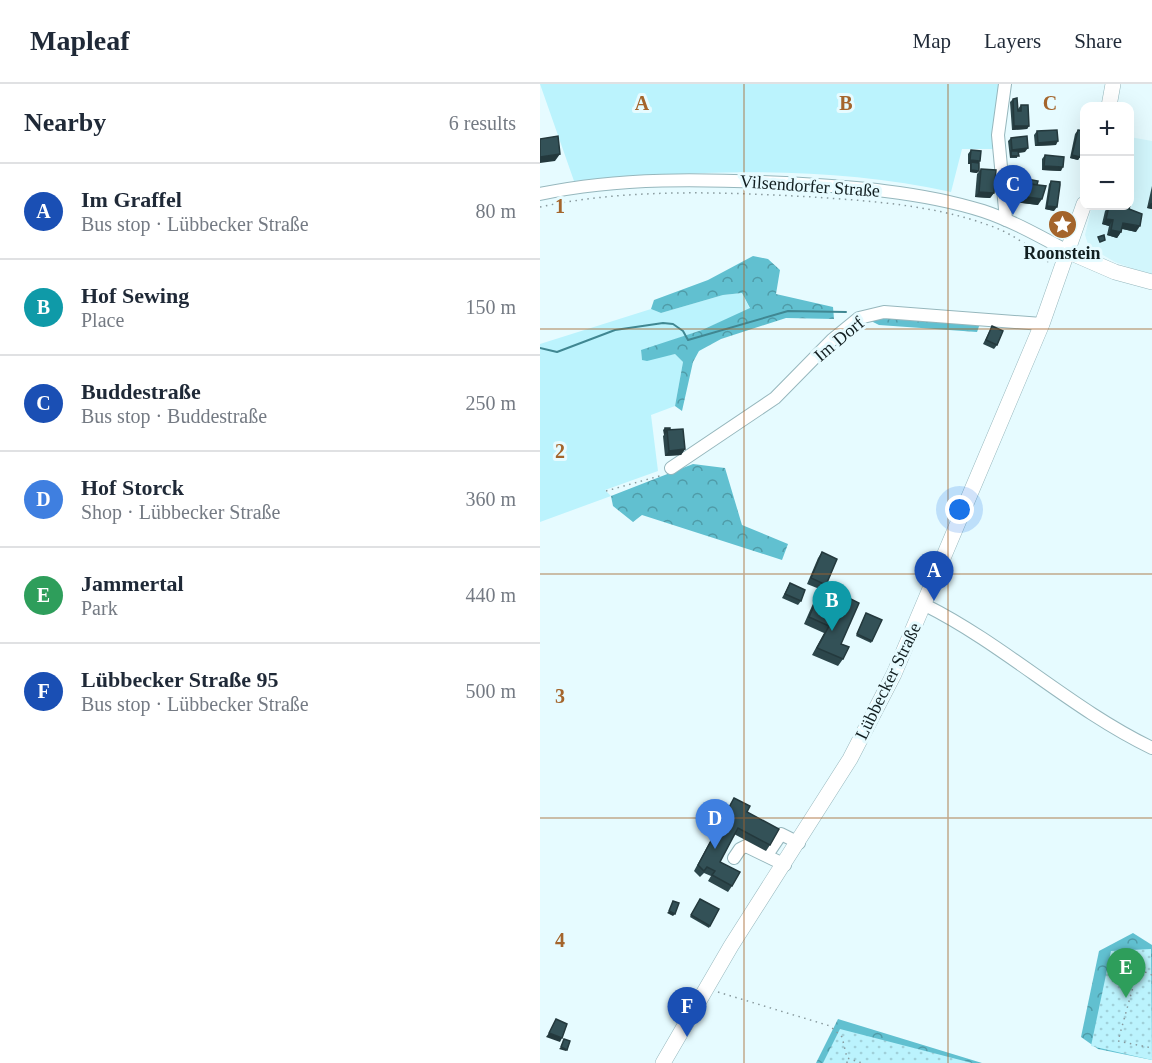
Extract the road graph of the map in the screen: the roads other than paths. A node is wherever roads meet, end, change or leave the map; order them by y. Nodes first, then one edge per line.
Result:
1 (1005, 84) edge
2 (1113, 84) edge
3 (1110, 102) edge
4 (540, 194) edge
5 (1082, 210) edge
6 (1006, 220) junction
7 (1069, 252) junction
8 (1152, 282) edge
9 (1042, 324) junction
10 (671, 468) road end
11 (925, 605) junction
12 (1152, 748) edge
13 (799, 843) junction
14 (767, 855) junction
15 (734, 858) dead end
16 (785, 865) junction
17 (663, 1063) edge

1 - 6 street
2 - 3 main road
4 - 6 street, Vilsendorfer Straße
5 - 7 main road, Lübbecker Straße
6 - 7 street, Vilsendorfer Straße
7 - 8 main road
7 - 9 main road, Lübbecker Straße
9 - 10 street, Im Dorf
9 - 11 main road, Lübbecker Straße
11 - 12 street
11 - 13 main road, Lübbecker Straße
13 - 14 street
13 - 16 main road, Lübbecker Straße
14 - 15 street
14 - 16 street
16 - 17 main road, Lübbecker Straße

